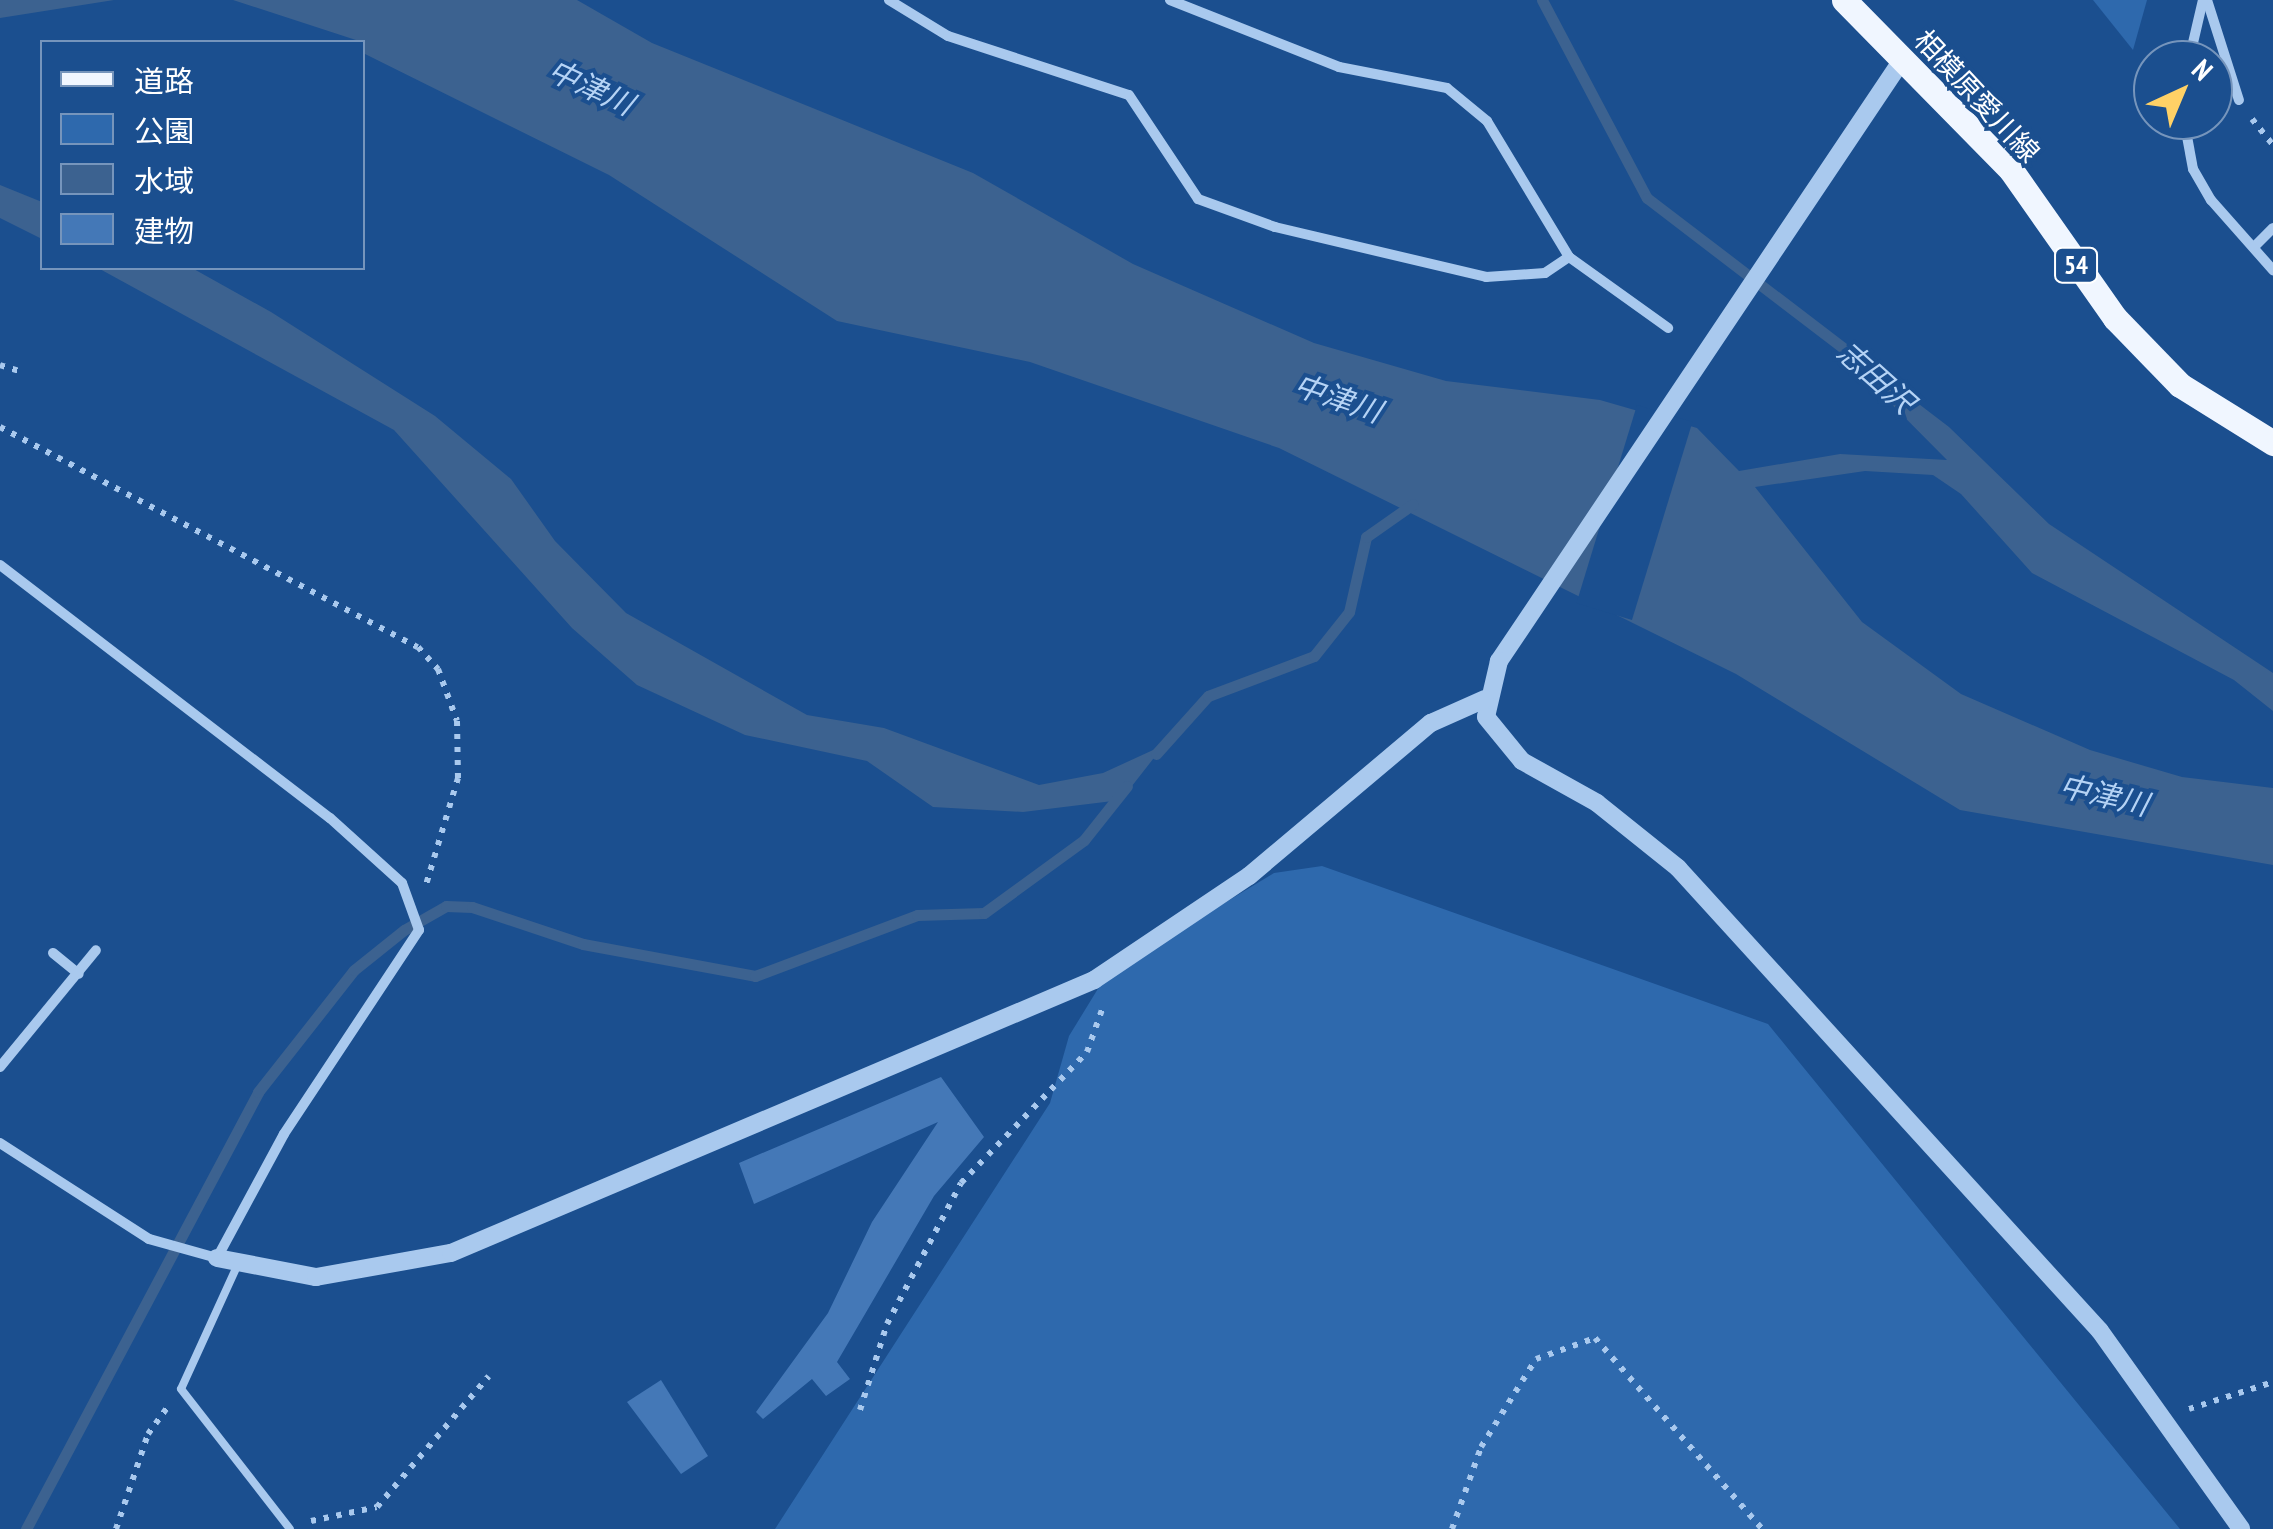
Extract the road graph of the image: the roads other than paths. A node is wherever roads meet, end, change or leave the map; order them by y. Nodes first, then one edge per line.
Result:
1 (888, 0) edge
2 (1170, 0) edge
3 (1844, 0) edge
4 (2205, 0) edge
5 (2194, 40) edge
6 (1902, 60) junction
7 (2239, 100) road end
8 (2188, 140) edge
9 (2273, 228) edge
10 (2254, 247) junction
11 (1568, 256) junction
12 (2273, 270) edge
13 (1668, 328) dead end
14 (2273, 443) edge
15 (0, 566) edge
16 (1485, 698) junction
17 (96, 950) dead end
18 (53, 953) dead end
19 (79, 974) junction
20 (0, 1067) edge
21 (0, 1143) edge
22 (217, 1258) junction
23 (239, 1262) junction
24 (290, 1529) edge
25 (2241, 1529) edge

1 - 11 street
2 - 11 street
3 - 6 main road, 相模原愛川線 / 54
4 - 5 street
4 - 7 street
6 - 14 main road, 相模原愛川線 / 54
6 - 16 street
8 - 10 street
9 - 10 street
10 - 12 street
11 - 13 street
15 - 22 street
16 - 23 street
16 - 25 street
17 - 19 street
18 - 19 street
19 - 20 street
21 - 22 street
22 - 23 street
23 - 24 lane

